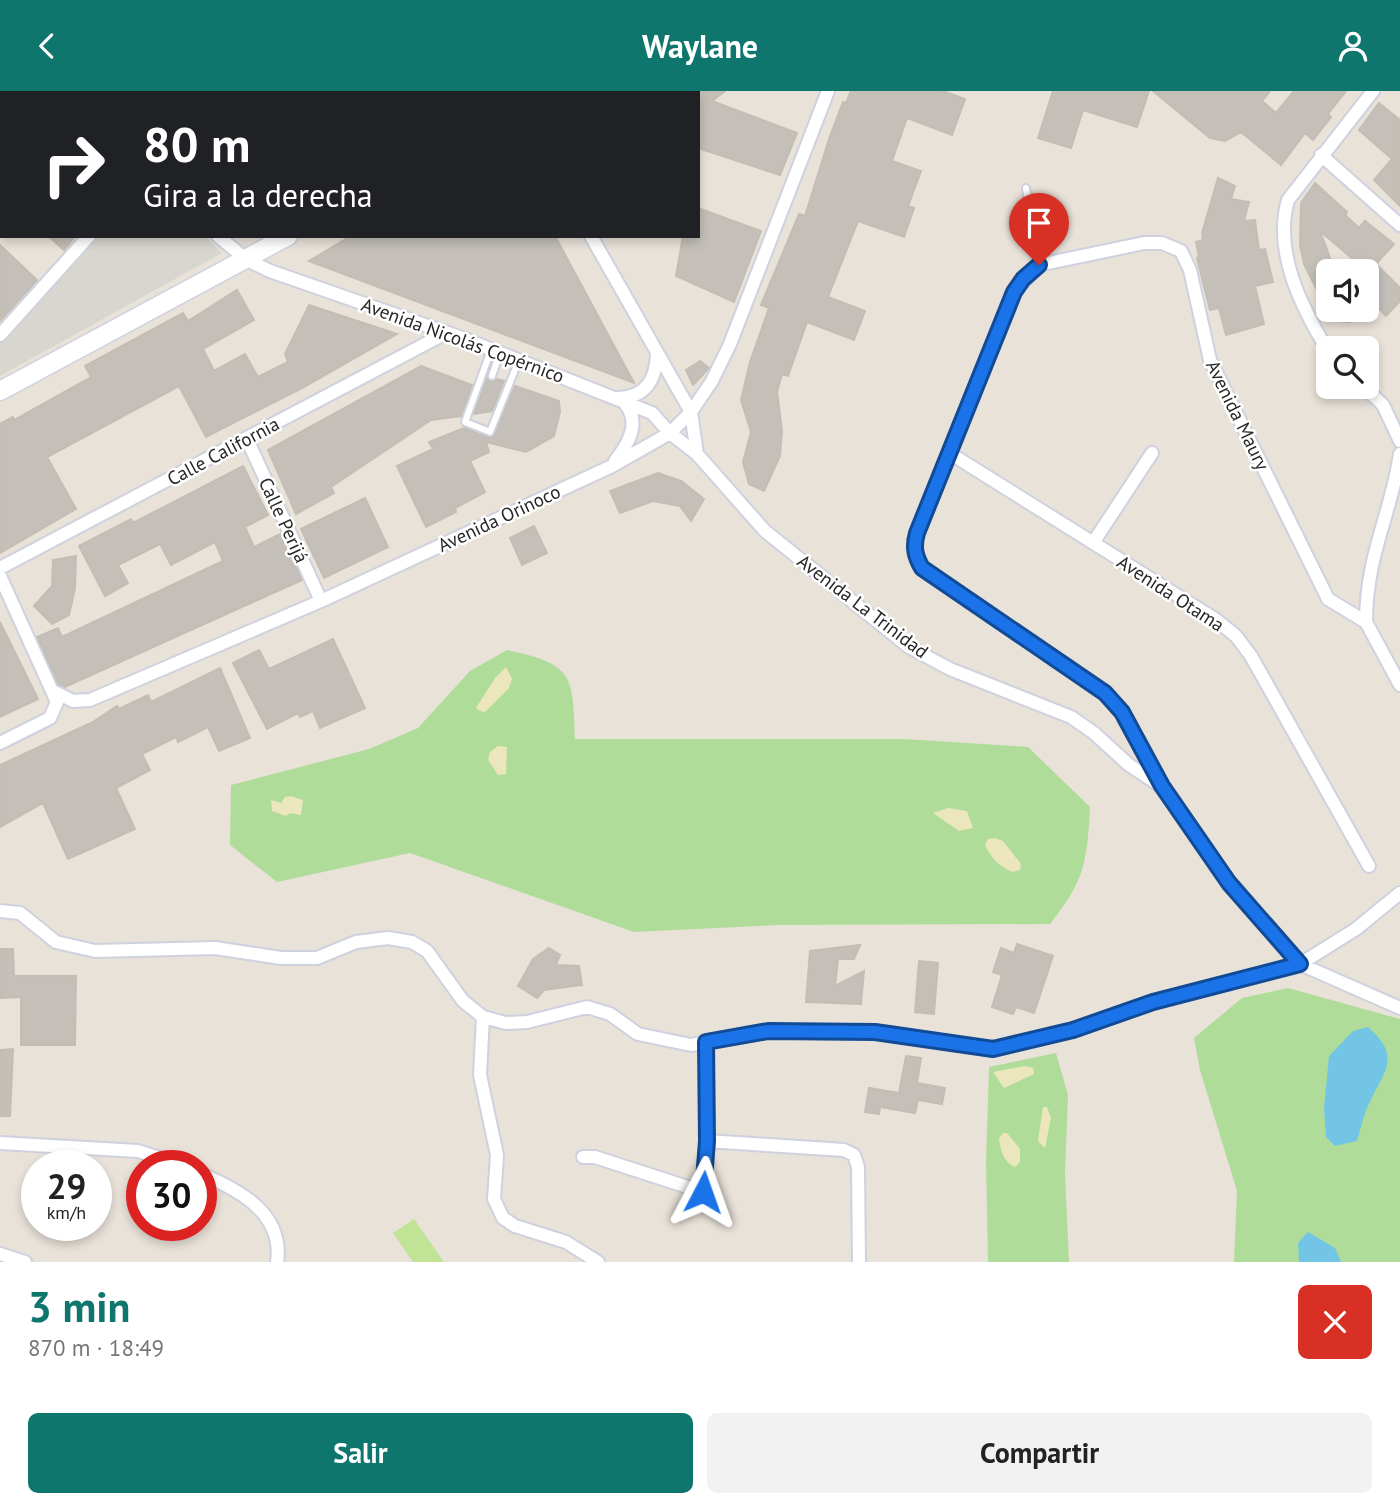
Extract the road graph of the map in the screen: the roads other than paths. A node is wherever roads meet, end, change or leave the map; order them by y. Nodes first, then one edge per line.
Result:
1 (828, 91) edge
2 (1373, 91) edge
3 (1321, 155) junction
4 (1026, 188) dead end
5 (1400, 225) edge
6 (87, 238) edge
7 (220, 238) edge
8 (285, 238) edge
9 (592, 238) edge
10 (247, 260) junction
11 (1039, 265) junction
12 (446, 333) junction
13 (0, 335) edge
14 (1321, 336) edge
15 (496, 351) junction
16 (657, 354) junction
17 (519, 360) junction
18 (492, 376) dead end
19 (0, 391) edge
20 (619, 398) junction
21 (1377, 399) edge
22 (691, 412) junction
23 (670, 433) junction
24 (247, 439) junction
25 (1400, 441) edge
26 (1152, 453) dead end
27 (697, 454) junction
28 (951, 454) junction
29 (1400, 454) edge
30 (612, 466) junction
31 (1093, 543) junction
32 (0, 568) edge
33 (0, 576) edge
34 (321, 601) junction
35 (1366, 622) junction
36 (1400, 685) edge
37 (55, 692) junction
38 (0, 743) edge
39 (1162, 786) junction
40 (1369, 866) dead end
41 (1400, 893) edge
42 (0, 911) edge
43 (1300, 964) junction
44 (1400, 1008) edge
45 (483, 1017) junction
46 (706, 1042) junction
47 (707, 1141) junction
48 (0, 1143) edge
49 (126, 1150) edge
50 (583, 1157) dead end
51 (217, 1181) edge
52 (0, 1254) edge
53 (25, 1262) edge
54 (277, 1262) edge
55 (598, 1262) edge
56 (859, 1262) edge

1 - 22 street, Avenida Orinoco
2 - 3 street
3 - 5 street
3 - 14 street
4 - 11 lane
6 - 13 street
7 - 10 street
8 - 10 street
9 - 16 street
10 - 12 street, Avenida Nicolás Copérnico
10 - 19 street
11 - 28 street
11 - 35 street, Avenida Maury
12 - 15 street, Avenida Nicolás Copérnico
12 - 24 street, Calle California
15 - 17 street, Avenida Nicolás Copérnico
15 - 17 lane
15 - 18 lane
16 - 20 street
16 - 22 street
17 - 20 street, Avenida Nicolás Copérnico
20 - 23 street, Avenida Nicolás Copérnico
20 - 30 street
21 - 25 street
22 - 23 street, Avenida Orinoco
22 - 27 street
23 - 27 street, Avenida La Trinidad
23 - 30 street, Avenida Orinoco
24 - 32 street, Calle California
24 - 34 street, Calle Perijá
26 - 31 street
27 - 39 street, Avenida La Trinidad
28 - 31 street, Avenida Otama
28 - 39 street
29 - 35 street
30 - 34 street, Avenida Orinoco
31 - 40 street, Avenida Otama
33 - 37 street
34 - 37 street, Avenida Orinoco
35 - 36 street
37 - 38 street
39 - 43 street
41 - 43 street
42 - 45 street
43 - 44 street
43 - 46 street
45 - 46 street
45 - 55 street
46 - 47 street
47 - 50 street
47 - 56 street
48 - 49 street
51 - 54 street
52 - 53 street

